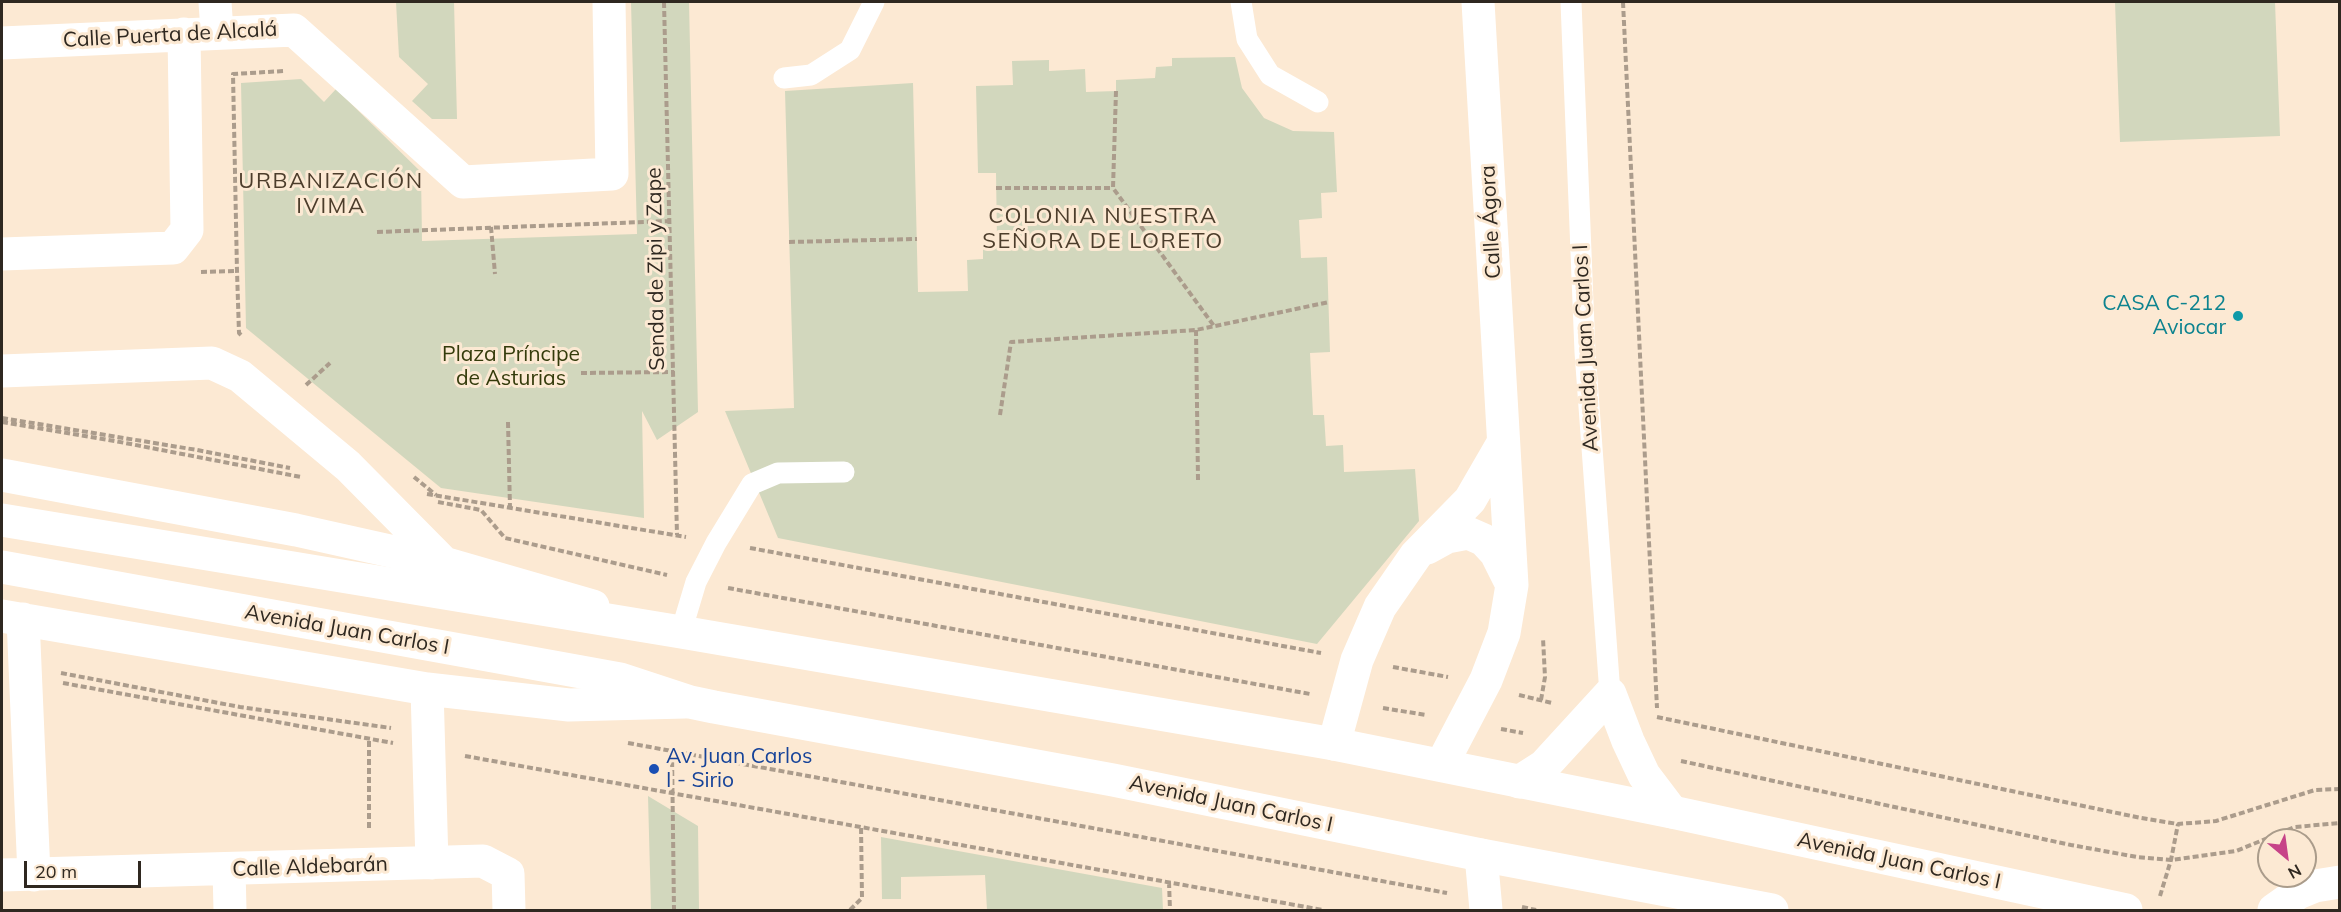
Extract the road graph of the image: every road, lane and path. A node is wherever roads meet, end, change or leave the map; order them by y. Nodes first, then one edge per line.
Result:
1 (609, 2) edge
2 (664, 2) edge
3 (874, 2) edge
4 (1241, 2) edge
5 (1478, 2) edge
6 (1571, 2) edge
7 (1623, 2) edge
8 (216, 17) edge
9 (184, 34) junction
10 (2, 43) edge
11 (291, 71) dead end
12 (784, 78) dead end
13 (1116, 91) dead end
14 (1318, 102) dead end
15 (996, 188) dead end
16 (1113, 188) junction
17 (670, 221) junction
18 (491, 227) junction
19 (377, 232) dead end
20 (917, 239) dead end
21 (789, 242) dead end
22 (2, 254) edge
23 (495, 274) dead end
24 (1329, 302) dead end
25 (1214, 326) junction
26 (1196, 330) junction
27 (247, 340) dead end
28 (330, 363) dead end
29 (2, 371) edge
30 (674, 372) junction
31 (580, 373) dead end
32 (313, 393) dead end
33 (1000, 415) dead end
34 (2, 420) edge
35 (508, 422) dead end
36 (1503, 443) junction
37 (298, 470) dead end
38 (844, 472) dead end
39 (410, 474) dead end
40 (2, 475) edge
41 (303, 478) dead end
42 (1198, 480) dead end
43 (373, 491) junction
44 (425, 493) dead end
45 (437, 495) junction
46 (510, 508) junction
47 (2, 520) edge
48 (677, 535) junction
49 (716, 543) junction
50 (1416, 555) junction
51 (444, 563) junction
52 (2, 567) edge
53 (696, 582) junction
54 (1512, 585) junction
55 (12, 617) edge
56 (681, 632) junction
57 (1357, 660) junction
58 (26, 671) junction
59 (1482, 686) junction
60 (427, 689) junction
61 (1346, 701) junction
62 (690, 702) junction
63 (1607, 708) junction
64 (1657, 717) junction
65 (1464, 722) junction
66 (369, 739) junction
67 (428, 741) junction
68 (1567, 741) junction
69 (621, 742) dead end
70 (1334, 744) junction
71 (672, 752) junction
72 (1633, 752) junction
73 (1442, 764) junction
74 (1519, 782) junction
75 (2340, 789) edge
76 (671, 794) junction
77 (1672, 812) junction
78 (2340, 823) edge
79 (2178, 824) junction
80 (861, 826) junction
81 (359, 828) dead end
82 (1481, 855) junction
83 (2171, 860) junction
84 (432, 863) junction
85 (229, 869) junction
86 (2, 875) edge
87 (34, 875) junction
88 (1169, 882) junction
89 (2340, 882) edge
90 (2158, 900) dead end
91 (1485, 905) edge
92 (230, 910) edge
93 (509, 910) edge
94 (674, 910) edge
95 (850, 910) edge
96 (1170, 910) edge
97 (1323, 910) edge
98 (1536, 910) edge
99 (1772, 910) edge
100 (2126, 910) edge
101 (2274, 910) edge

1 - 8 street, Calle Puerta de Alcalá
2 - 17 path, Senda de Zipi y Zape
3 - 12 lane
4 - 14 lane
5 - 36 street, Calle Ágora
6 - 63 lane, Avenida Juan Carlos I
7 - 64 path
8 - 9 street, Calle Puerta de Alcalá
9 - 10 street, Calle Puerta de Alcalá
9 - 22 street
11 - 27 path
13 - 16 path
15 - 16 path
16 - 25 path
17 - 18 path
17 - 30 path, Senda de Zipi y Zape
18 - 19 path
18 - 23 path
20 - 21 path
24 - 25 path
25 - 26 path
26 - 33 path
26 - 42 path
28 - 32 path
29 - 43 street, Avenida Juan Carlos I
30 - 31 path
30 - 48 path, Senda de Zipi y Zape
34 - 37 path
34 - 41 path
35 - 46 path
36 - 50 street
36 - 54 street, Calle Ágora
38 - 49 lane
39 - 45 path
40 - 51 street, Avenida Juan Carlos I
43 - 51 street, Avenida Juan Carlos I
43 - 53 path
44 - 45 path
45 - 46 path
46 - 48 path
47 - 56 street, Avenida Juan Carlos I
48 - 49 path
49 - 53 lane
49 - 57 path
50 - 54 street
50 - 57 street
51 - 56 street, Avenida Juan Carlos I
52 - 62 street, Avenida Juan Carlos I
53 - 56 lane
53 - 61 path
54 - 59 street, Calle Ágora
55 - 58 street
55 - 60 street, Avenida Juan Carlos I
56 - 70 street, Avenida Juan Carlos I
57 - 59 path
57 - 61 street
58 - 66 path
58 - 67 path
58 - 87 street
59 - 63 path
59 - 65 street, Calle Ágora
60 - 62 street, Avenida Juan Carlos I
60 - 67 street
61 - 65 path
61 - 70 street
62 - 82 street, Avenida Juan Carlos I
63 - 64 path
63 - 68 street
63 - 72 street, Avenida Juan Carlos I
64 - 79 path
65 - 68 path
65 - 73 street, Calle Ágora
66 - 67 path
66 - 81 path
67 - 76 path
67 - 84 street
68 - 74 street
69 - 71 path
70 - 73 street, Avenida Juan Carlos I
71 - 76 path
71 - 91 path
72 - 77 street, Avenida Juan Carlos I
72 - 83 path
73 - 74 street, Avenida Juan Carlos I
74 - 77 street, Avenida Juan Carlos I
75 - 79 path
76 - 80 path
76 - 94 path
77 - 100 street, Avenida Juan Carlos I
78 - 83 path
79 - 83 path
80 - 88 path
80 - 95 path
82 - 91 street
82 - 99 street, Avenida Juan Carlos I
83 - 90 path
84 - 85 street, Calle Aldebarán
84 - 93 street, Calle Aldebarán
85 - 87 street, Calle Aldebarán
85 - 92 street
86 - 87 street, Calle Aldebarán
88 - 96 path
88 - 97 path
89 - 101 street
91 - 98 path

